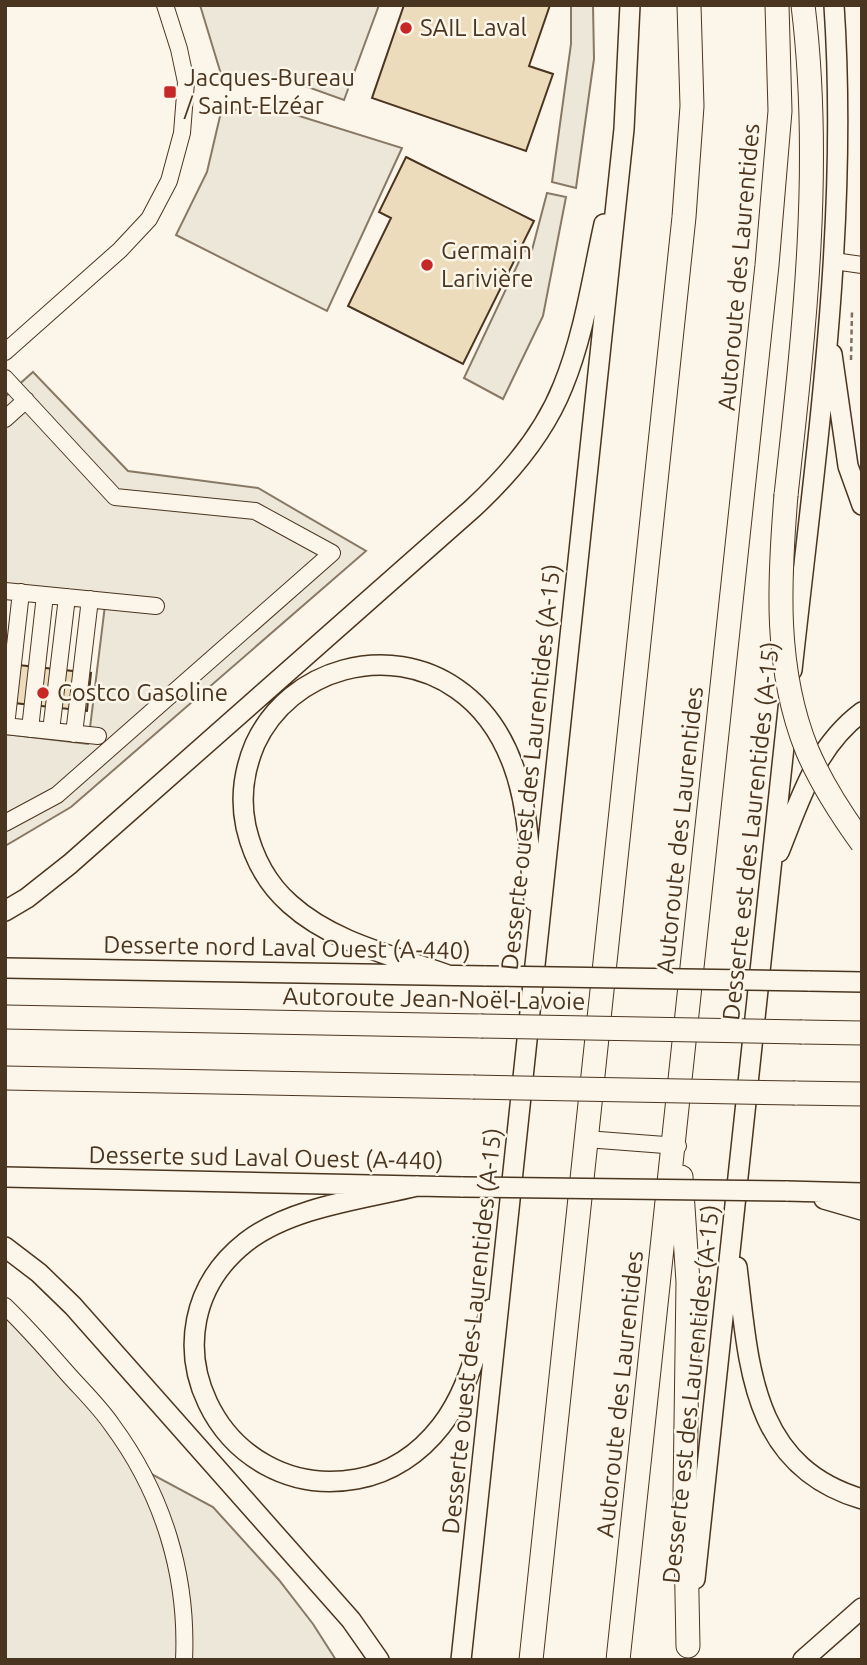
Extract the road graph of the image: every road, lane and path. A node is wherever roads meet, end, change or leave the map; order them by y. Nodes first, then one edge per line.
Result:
1 (165, 5) edge
2 (630, 5) edge
3 (689, 5) edge
4 (778, 5) edge
5 (803, 5) edge
6 (834, 5) edge
7 (622, 145) junction
8 (834, 261) junction
9 (862, 265) edge
10 (852, 311) dead end
11 (828, 333) junction
12 (5, 352) edge
13 (851, 363) dead end
14 (5, 378) edge
15 (26, 400) junction
16 (5, 419) edge
17 (862, 505) edge
18 (13, 591) edge
19 (45, 595) junction
20 (67, 597) junction
21 (89, 599) junction
22 (156, 606) dead end
23 (862, 712) edge
24 (6, 726) edge
25 (30, 729) junction
26 (51, 731) junction
27 (74, 734) junction
28 (98, 736) dead end
29 (5, 822) edge
30 (862, 843) edge
31 (771, 872) junction
32 (5, 911) edge
33 (538, 936) junction
34 (5, 968) edge
35 (448, 975) junction
36 (862, 979) edge
37 (5, 1017) edge
38 (862, 1033) edge
39 (5, 1078) edge
40 (862, 1094) edge
41 (586, 1139) junction
42 (676, 1146) junction
43 (5, 1177) edge
44 (417, 1186) junction
45 (791, 1191) junction
46 (862, 1193) edge
47 (862, 1210) edge
48 (733, 1238) junction
49 (5, 1247) edge
50 (502, 1279) junction
51 (5, 1306) edge
52 (862, 1499) edge
53 (862, 1608) edge
54 (687, 1653) edge
55 (184, 1660) edge
56 (379, 1660) edge
57 (461, 1660) edge
58 (531, 1660) edge
59 (618, 1660) edge
60 (803, 1660) edge

1 - 12 street
2 - 7 main road, Desserte ouest des Laurentides (A-15)
3 - 41 highway
4 - 42 highway, Autoroute des Laurentides
5 - 30 highway, bridge
6 - 8 main road, Desserte est des Laurentides (A-15)
7 - 32 main road
7 - 33 main road, Desserte ouest des Laurentides (A-15)
8 - 9 street
8 - 11 main road, Desserte est des Laurentides (A-15)
10 - 13 path
11 - 17 main road
11 - 31 main road, Desserte est des Laurentides (A-15)
14 - 15 street
15 - 16 street
15 - 29 street
18 - 19 street
18 - 24 street
19 - 20 street
19 - 25 street
20 - 21 street
20 - 26 street
21 - 22 street
21 - 27 street
23 - 31 main road
24 - 25 street
25 - 26 street
26 - 27 street
27 - 28 street
31 - 48 main road, Desserte est des Laurentides (A-15)
33 - 35 main road
33 - 50 main road, Desserte ouest des Laurentides (A-15)
34 - 35 main road, Desserte nord Laval Ouest (A-440)
35 - 36 main road, Desserte nord Laval Ouest (A-440), bridge
37 - 38 highway, Autoroute Jean-Noël-Lavoie, bridge
39 - 40 highway, bridge
41 - 42 street
41 - 58 highway
42 - 54 highway
42 - 59 highway, Autoroute des Laurentides
43 - 44 main road, Desserte sud Laval Ouest (A-440)
44 - 45 main road, Desserte sud Laval Ouest (A-440), bridge
44 - 50 main road
45 - 46 main road, Desserte sud Laval Ouest (A-440)
45 - 47 main road
48 - 52 main road
48 - 54 main road, Desserte est des Laurentides (A-15)
49 - 56 main road
50 - 57 main road, Desserte ouest des Laurentides (A-15)
51 - 55 street
53 - 60 main road

